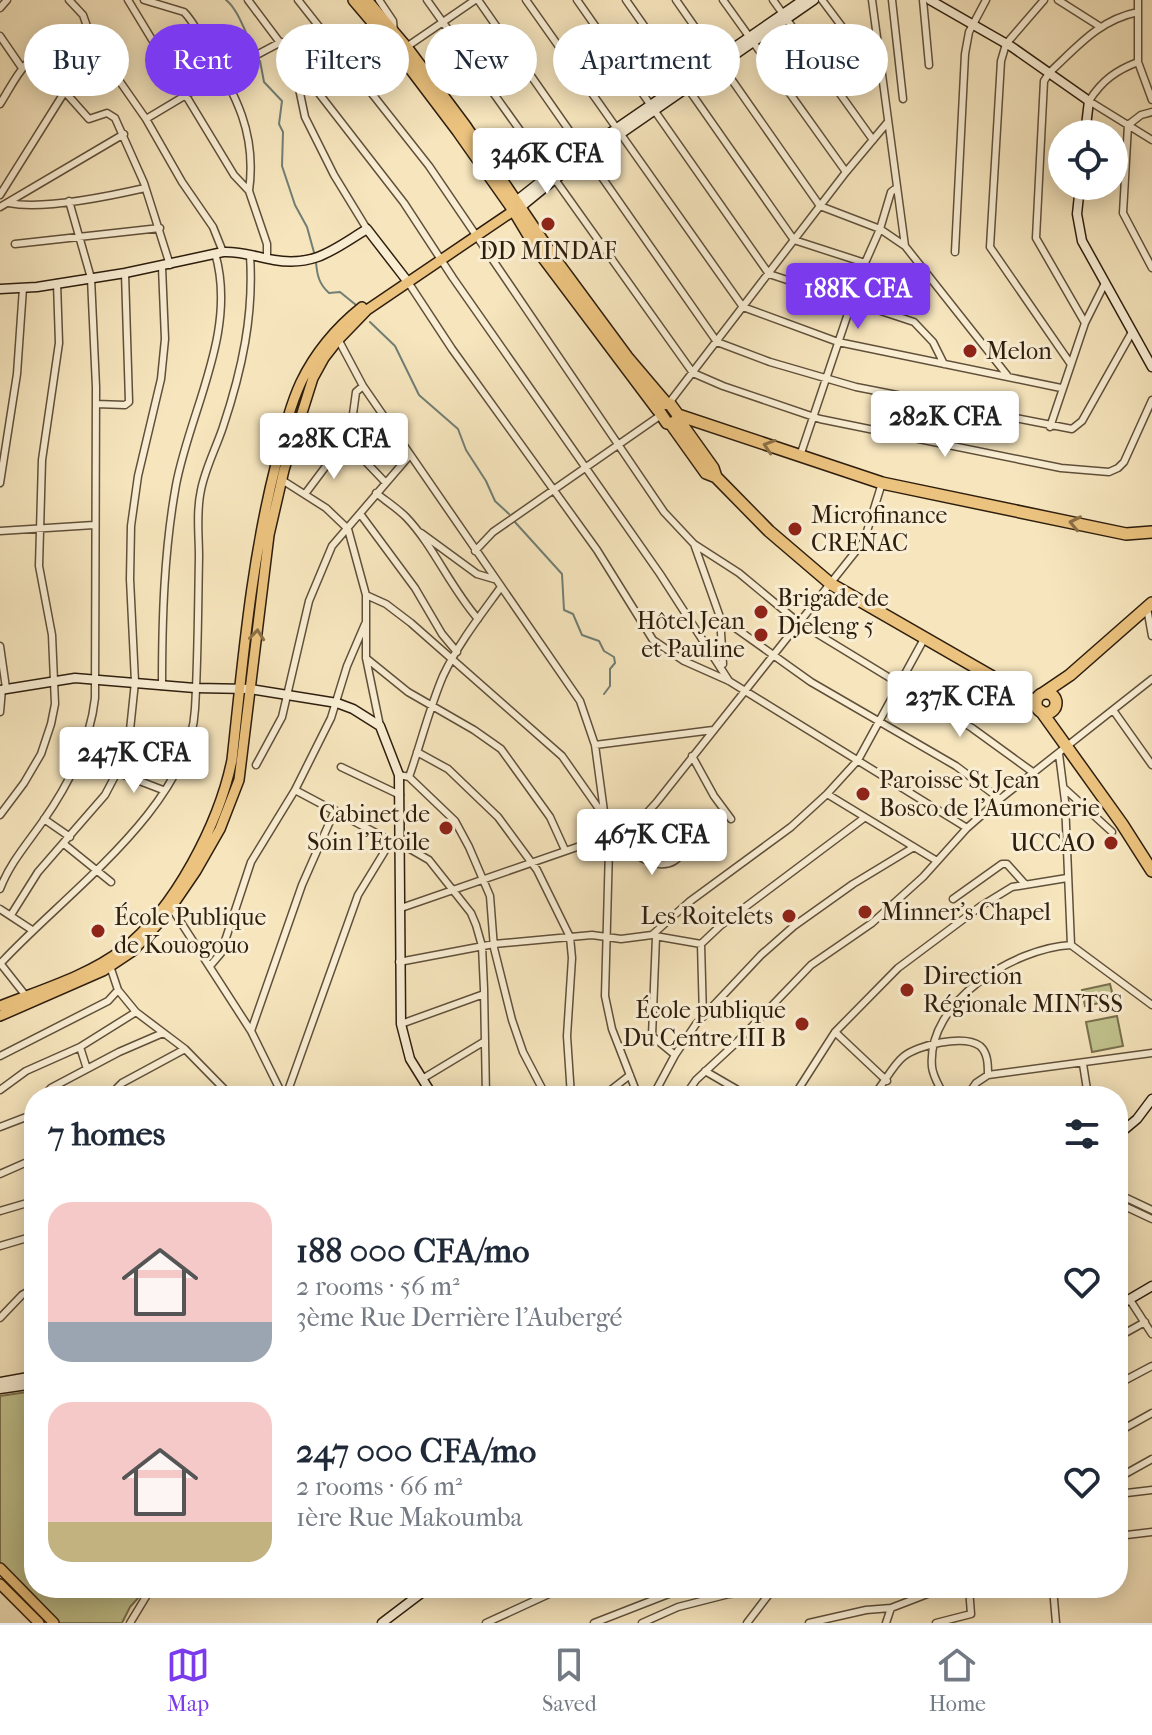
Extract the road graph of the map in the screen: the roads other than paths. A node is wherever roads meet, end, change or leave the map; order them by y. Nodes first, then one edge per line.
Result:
1 (7, 0) edge
2 (69, 0) edge
3 (128, 0) edge
4 (144, 0) edge
5 (248, 0) edge
6 (298, 0) edge
7 (354, 0) edge
8 (366, 0) edge
9 (379, 0) edge
10 (427, 0) edge
11 (476, 0) edge
12 (526, 0) edge
13 (577, 0) edge
14 (626, 0) edge
15 (676, 0) edge
16 (723, 0) edge
17 (773, 0) edge
18 (803, 0) edge
19 (814, 0) edge
20 (822, 0) edge
21 (872, 0) edge
22 (892, 0) edge
23 (923, 0) edge
24 (930, 0) edge
25 (986, 0) edge
26 (1044, 0) edge
27 (1058, 0) edge
28 (1138, 0) edge
29 (0, 8) edge
30 (1138, 12) junction
31 (785, 16) junction
32 (965, 20) junction
33 (442, 21) junction
34 (87, 24) edge
35 (192, 24) edge
36 (378, 24) edge
37 (387, 24) edge
38 (393, 24) edge
39 (643, 24) edge
40 (692, 24) edge
41 (840, 24) edge
42 (875, 24) edge
43 (1099, 26) junction
44 (145, 28) edge
45 (0, 36) edge
46 (276, 36) edge
47 (751, 40) junction
48 (1006, 44) junction
49 (409, 46) edge
50 (740, 48) edge
51 (409, 58) edge
52 (1138, 62) junction
53 (929, 65) dead end
54 (24, 66) edge
55 (22, 68) junction
56 (1050, 72) junction
57 (740, 93) edge
58 (129, 94) edge
59 (62, 96) edge
60 (69, 96) edge
61 (184, 96) edge
62 (187, 96) edge
63 (234, 96) edge
64 (301, 96) edge
65 (321, 96) edge
66 (670, 96) edge
67 (693, 96) edge
68 (884, 96) edge
69 (903, 99) dead end
70 (1152, 100) edge
71 (1089, 101) junction
72 (0, 104) edge
73 (653, 108) junction
74 (1152, 112) edge
75 (146, 119) junction
76 (1087, 120) edge
77 (1120, 120) edge
78 (887, 123) junction
79 (1128, 125) joint
80 (619, 131) junction
81 (124, 134) junction
82 (873, 140) junction
83 (1152, 140) edge
84 (585, 154) junction
85 (846, 172) junction
86 (552, 177) junction
87 (145, 188) junction
88 (895, 189) junction
89 (249, 191) junction
90 (0, 195) edge
91 (1079, 200) edge
92 (1124, 200) edge
93 (69, 201) junction
94 (9, 203) junction
95 (515, 205) junction
96 (820, 206) junction
97 (0, 207) edge
98 (160, 228) junction
99 (367, 229) junction
100 (880, 229) junction
101 (474, 234) junction
102 (80, 239) junction
103 (794, 240) junction
104 (15, 244) dead end
105 (905, 246) junction
106 (955, 252) dead end
107 (219, 253) junction
108 (250, 255) junction
109 (440, 257) junction
110 (267, 259) junction
111 (865, 263) junction
112 (166, 266) junction
113 (1152, 268) edge
114 (125, 273) junction
115 (769, 274) junction
116 (91, 278) junction
117 (407, 280) junction
118 (57, 283) junction
119 (1105, 283) junction
120 (23, 288) junction
121 (0, 289) edge
122 (852, 302) junction
123 (743, 307) junction
124 (1085, 323) junction
125 (1132, 331) junction
126 (336, 336) junction
127 (717, 342) junction
128 (838, 342) junction
129 (1070, 363) junction
130 (944, 364) junction
131 (1152, 367) edge
132 (693, 373) junction
133 (1007, 375) junction
134 (826, 379) junction
135 (363, 386) junction
136 (1061, 388) junction
137 (1152, 400) edge
138 (96, 404) junction
139 (663, 408) junction
140 (814, 418) junction
141 (676, 419) junction
142 (1050, 427) junction
143 (618, 445) junction
144 (348, 451) junction
145 (410, 455) junction
146 (800, 456) junction
147 (586, 468) junction
148 (277, 478) junction
149 (385, 482) junction
150 (0, 483) edge
151 (882, 483) junction
152 (554, 490) junction
153 (376, 493) junction
154 (305, 494) junction
155 (361, 515) junction
156 (94, 525) junction
157 (40, 527) junction
158 (348, 529) junction
159 (0, 531) edge
160 (418, 531) junction
161 (1152, 532) edge
162 (694, 544) junction
163 (475, 551) junction
164 (494, 579) junction
165 (831, 584) junction
166 (501, 587) junction
167 (366, 595) junction
168 (1149, 606) edge
169 (720, 617) junction
170 (478, 619) junction
171 (798, 622) junction
172 (365, 624) junction
173 (1152, 636) edge
174 (924, 639) junction
175 (0, 646) edge
176 (457, 652) junction
177 (772, 657) junction
178 (366, 658) junction
179 (452, 660) junction
180 (723, 667) junction
181 (55, 679) junction
182 (95, 679) junction
183 (1152, 679) edge
184 (729, 681) junction
185 (135, 682) junction
186 (900, 685) junction
187 (162, 686) junction
188 (195, 688) junction
189 (3, 689) edge
190 (245, 689) junction
191 (746, 692) junction
192 (287, 697) junction
193 (337, 703) junction
194 (1046, 704) junction
195 (432, 705) junction
196 (1113, 710) junction
197 (0, 712) edge
198 (879, 722) junction
199 (380, 726) junction
200 (713, 730) junction
201 (595, 745) junction
202 (1063, 750) junction
203 (417, 752) junction
204 (692, 756) junction
205 (858, 760) junction
206 (256, 765) dead end
207 (1152, 765) edge
208 (341, 767) dead end
209 (116, 772) junction
210 (1034, 773) junction
211 (404, 776) junction
212 (1064, 789) junction
213 (163, 790) junction
214 (295, 790) junction
215 (827, 794) junction
216 (400, 795) junction
217 (1000, 799) junction
218 (335, 810) junction
219 (0, 815) edge
220 (606, 818) junction
221 (864, 818) junction
222 (44, 819) junction
223 (731, 819) dead end
224 (967, 828) junction
225 (1112, 832) dead end
226 (70, 837) junction
227 (606, 837) junction
228 (622, 840) junction
229 (394, 842) junction
230 (64, 844) junction
231 (688, 847) dead end
232 (914, 847) junction
233 (609, 848) junction
234 (565, 850) junction
235 (937, 861) junction
236 (530, 862) junction
237 (1150, 866) edge
238 (95, 870) junction
239 (482, 878) junction
240 (1067, 878) junction
241 (111, 882) dead end
242 (1024, 883) junction
243 (0, 889) edge
244 (454, 890) junction
245 (953, 899) dead end
246 (168, 905) junction
247 (401, 908) junction
248 (0, 909) edge
249 (11, 915) junction
250 (32, 930) junction
251 (654, 936) junction
252 (570, 937) junction
253 (605, 938) junction
254 (494, 944) junction
255 (701, 944) junction
256 (1071, 945) junction
257 (482, 946) junction
258 (399, 962) junction
259 (109, 963) junction
260 (0, 964) edge
261 (210, 966) junction
262 (118, 990) junction
263 (484, 994) junction
264 (28, 999) junction
265 (1152, 1005) edge
266 (0, 1006) edge
267 (136, 1012) junction
268 (0, 1016) edge
269 (703, 1017) junction
270 (401, 1024) junction
271 (251, 1031) junction
272 (835, 1032) junction
273 (163, 1033) junction
274 (485, 1041) junction
275 (935, 1043) junction
276 (80, 1047) junction
277 (185, 1049) junction
278 (1152, 1053) edge
279 (675, 1055) junction
280 (0, 1056) edge
281 (1083, 1064) junction
282 (87, 1069) junction
283 (705, 1071) junction
284 (630, 1075) junction
285 (988, 1075) junction
286 (422, 1079) junction
287 (887, 1081) junction
288 (55, 1086) edge
289 (120, 1086) edge
290 (221, 1086) edge
291 (280, 1086) edge
292 (288, 1086) edge
293 (427, 1086) edge
294 (486, 1086) edge
295 (541, 1086) edge
296 (570, 1086) edge
297 (616, 1086) edge
298 (634, 1086) edge
299 (658, 1086) edge
300 (693, 1086) edge
301 (731, 1086) edge
302 (800, 1086) edge
303 (882, 1086) edge
304 (940, 1086) edge
305 (974, 1086) edge
306 (1086, 1086) edge
307 (0, 1090) edge
308 (1152, 1099) edge
309 (24, 1118) edge
310 (0, 1127) edge
311 (1128, 1127) edge
312 (24, 1163) edge
313 (0, 1174) edge
314 (1128, 1199) edge
315 (24, 1204) edge
316 (1128, 1208) edge
317 (1152, 1210) edge
318 (0, 1211) edge
319 (1152, 1219) edge
320 (24, 1239) edge
321 (0, 1246) edge
322 (1152, 1286) edge
323 (24, 1294) edge
324 (1130, 1300) joint
325 (0, 1318) edge
326 (1145, 1322) junction
327 (1128, 1331) edge
328 (1152, 1334) edge
329 (1152, 1366) edge
330 (24, 1378) edge
331 (1128, 1379) edge
332 (0, 1382) edge
333 (24, 1385) edge
334 (0, 1389) edge
335 (1152, 1413) edge
336 (1128, 1426) edge
337 (1152, 1459) edge
338 (1128, 1472) edge
339 (1152, 1490) edge
340 (1128, 1493) edge
341 (1152, 1532) edge
342 (1128, 1535) edge
343 (0, 1568) edge
344 (0, 1584) edge
345 (24, 1592) edge
346 (29, 1598) edge
347 (145, 1598) edge
348 (415, 1598) edge
349 (540, 1598) edge
350 (658, 1598) edge
351 (707, 1598) edge
352 (768, 1598) edge
353 (917, 1598) edge
354 (970, 1598) edge
355 (1054, 1598) edge
356 (891, 1608) junction
357 (39, 1623) edge
358 (54, 1623) edge
359 (130, 1623) edge
360 (382, 1623) edge
361 (486, 1623) edge
362 (594, 1623) edge
363 (642, 1623) edge
364 (747, 1623) edge
365 (809, 1623) edge
366 (886, 1623) edge
367 (936, 1623) edge
368 (1056, 1623) edge

1 - 29 street
2 - 34 street
3 - 44 street
4 - 35 street
5 - 46 street
6 - 101 street
7 - 36 highway
8 - 37 highway
9 - 38 street
10 - 33 street
11 - 33 street
11 - 84 street
12 - 80 street
13 - 73 street
14 - 39 street
15 - 40 street
16 - 47 street
17 - 31 street
18 - 31 street
19 - 31 street
20 - 41 street
21 - 42 street
22 - 69 street
23 - 53 street
24 - 32 street
25 - 32 street
26 - 48 street
27 - 43 street
28 - 30 street
30 - 43 street
30 - 52 street
31 - 47 street
31 - 82 street
32 - 48 street
32 - 106 street
33 - 49 street
33 - 86 street
43 - 56 street
45 - 55 street
47 - 50 street
47 - 85 street
48 - 56 street
48 - 129 street
51 - 95 highway
52 - 70 street
52 - 71 street
54 - 55 street
55 - 72 street
56 - 71 street
56 - 124 street
57 - 96 street
58 - 75 street
59 - 90 street
60 - 81 street
61 - 75 street
62 - 89 street
63 - 89 street
64 - 99 street
65 - 109 street
66 - 73 street
67 - 103 street
68 - 78 street
71 - 76 street
71 - 77 street
73 - 80 street
73 - 115 street
74 - 79 street
75 - 107 street
78 - 82 street
78 - 88 street
79 - 83 street
80 - 84 street
80 - 123 street
81 - 87 street
81 - 94 street
82 - 85 street
84 - 86 street
84 - 127 street
85 - 96 street
86 - 95 street
86 - 132 street
87 - 93 street
87 - 98 street
88 - 100 street
88 - 105 street
89 - 110 street
91 - 119 street
92 - 113 street
93 - 94 street
93 - 102 street
94 - 97 street
95 - 101 main road
95 - 139 highway
96 - 100 street
96 - 103 street
98 - 102 street
98 - 112 street
99 - 110 street
99 - 117 street
100 - 105 street
100 - 111 street
101 - 109 main road
101 - 143 street
102 - 104 street
102 - 116 street
103 - 111 street
103 - 115 street
105 - 133 street
107 - 108 street
107 - 112 street
107 - 187 street
108 - 110 street
108 - 188 street
109 - 117 main road
109 - 147 street
111 - 122 street
112 - 114 street
112 - 185 street
114 - 116 street
114 - 138 street
115 - 122 street
115 - 123 street
116 - 118 street
116 - 138 street
117 - 126 main road
117 - 152 street
118 - 120 street
118 - 157 street
119 - 124 street
119 - 125 street
120 - 121 street
120 - 150 street
122 - 128 street
122 - 130 street
123 - 127 street
123 - 128 street
124 - 129 street
125 - 131 street
125 - 142 street
126 - 135 street
126 - 148 main road
127 - 132 street
127 - 134 street
128 - 130 street
128 - 134 street
129 - 136 street
130 - 133 street
132 - 139 street
132 - 140 street
133 - 136 street
134 - 140 street
134 - 142 street
135 - 144 street
135 - 145 street
136 - 142 street
137 - 140 street
138 - 156 street
139 - 141 highway
139 - 143 street
140 - 146 street
146 -> 141 highway
141 - 165 highway
143 - 147 street
143 - 162 street
144 - 149 street
144 - 154 street
145 - 149 street
145 - 163 street
146 - 151 highway
147 - 152 street
147 - 180 street
148 - 154 street
148 - 190 main road
149 - 153 street
161 -> 151 highway
151 - 165 street
152 - 163 street
152 - 184 street
153 - 155 street
153 - 160 street
154 - 158 street
155 - 158 street
155 - 176 street
156 - 157 street
156 - 182 street
157 - 159 street
157 - 181 street
158 - 167 street
158 - 192 street
160 - 164 street
160 - 170 street
162 - 169 street
162 - 171 street
163 - 164 street
164 - 166 street
165 - 171 street
165 - 174 highway
166 - 170 street
166 - 201 street
167 - 172 street
167 - 179 street
168 - 173 street
168 - 194 highway
169 - 177 street
169 - 180 street
170 - 176 street
171 - 177 street
171 - 186 street
172 - 178 street
172 - 193 street
174 - 186 street
174 - 194 highway
175 - 189 street
176 - 179 street
177 - 191 street
177 - 198 street
178 - 195 street
178 - 199 street
179 - 195 street
179 - 220 street
180 - 184 street
181 - 182 street
181 - 189 street
181 - 219 street
182 - 185 street
182 - 222 street
183 - 196 street
184 - 191 street
185 - 187 street
185 - 209 street
186 - 198 street
186 - 210 street
187 - 188 street
188 - 190 street
188 - 213 street
189 - 197 street
190 - 192 street
190 - 246 main road
191 - 200 street
191 - 205 street
192 - 193 street
192 - 206 street
193 - 199 street
193 - 214 street
194 - 202 highway
195 - 203 street
195 - 234 street
196 - 202 street
196 - 207 street
198 - 205 street
198 - 217 street
199 - 211 street
200 - 201 street
200 - 204 street
201 - 220 street
202 - 210 street
202 - 212 street
202 - 237 highway
203 - 211 street
203 - 236 street
204 - 223 street
204 - 228 street
205 - 215 street
205 - 224 street
208 - 216 street
209 - 213 street
209 - 226 street
210 - 217 street
211 - 216 street
211 - 239 street
212 - 225 street
212 - 240 street
213 - 238 street
214 - 218 street
214 - 261 street
215 - 221 street
215 - 251 street
216 - 229 street
217 - 224 street
218 - 229 street
218 - 271 street
220 - 227 street
221 - 232 street
221 - 255 street
222 - 226 street
222 - 243 street
224 - 235 street
226 - 230 street
227 - 233 street
227 - 234 street
228 - 231 street
228 - 233 street
229 - 244 street
229 - 247 street
229 - 292 street
230 - 238 street
230 - 249 street
232 - 235 street
232 - 269 street
233 - 253 street
234 - 236 street
235 - 283 street
236 - 239 street
236 - 252 street
238 - 241 street
238 - 250 street
239 - 244 street
239 - 254 street
240 - 242 street
240 - 256 street
242 - 245 street
242 - 272 street
244 - 247 street
244 - 257 street
246 - 259 main road
246 - 261 street
247 - 258 street
248 - 249 street
249 - 250 street
250 - 260 street
251 - 253 street
251 - 255 street
251 - 279 street
252 - 253 street
252 - 254 street
252 - 296 street
253 - 284 street
254 - 257 street
254 - 295 street
255 - 269 street
256 - 265 street
256 - 275 street
257 - 258 street
257 - 263 street
258 - 270 street
259 - 262 street
259 - 264 main road
260 - 264 street
261 - 271 street
262 - 267 street
262 - 280 street
263 - 270 street
263 - 274 street
264 - 266 main road
264 - 268 main road
267 - 273 street
267 - 276 street
269 - 279 street
270 - 286 street
271 - 291 street
272 - 287 street
272 - 302 street
273 - 277 street
273 - 282 street
274 - 286 street
274 - 294 street
275 - 285 street
275 - 287 street
275 - 304 street
276 - 282 street
276 - 307 street
277 - 289 street
277 - 290 street
278 - 281 street
279 - 299 street
281 - 285 street
281 - 306 street
282 - 288 street
283 - 300 street
283 - 301 street
284 - 297 street
284 - 298 street
285 - 305 street
286 - 293 street
287 - 303 street
308 - 311 street
309 - 310 street
312 - 313 street
314 - 317 street
315 - 318 street
316 - 319 street
320 - 321 street
322 - 324 street
323 - 325 street
324 - 326 street
326 - 327 street
326 - 328 street
329 - 331 street
330 - 332 street
333 - 334 street
335 - 336 street
337 - 338 street
339 - 340 street
341 - 342 street
343 - 345 main road
344 - 357 main road
346 - 358 main road
347 - 359 street
348 - 360 street
349 - 361 street
350 - 362 street
351 - 363 street
352 - 364 street
353 - 356 street
354 - 367 street
355 - 368 street
356 - 365 street
356 - 366 street

